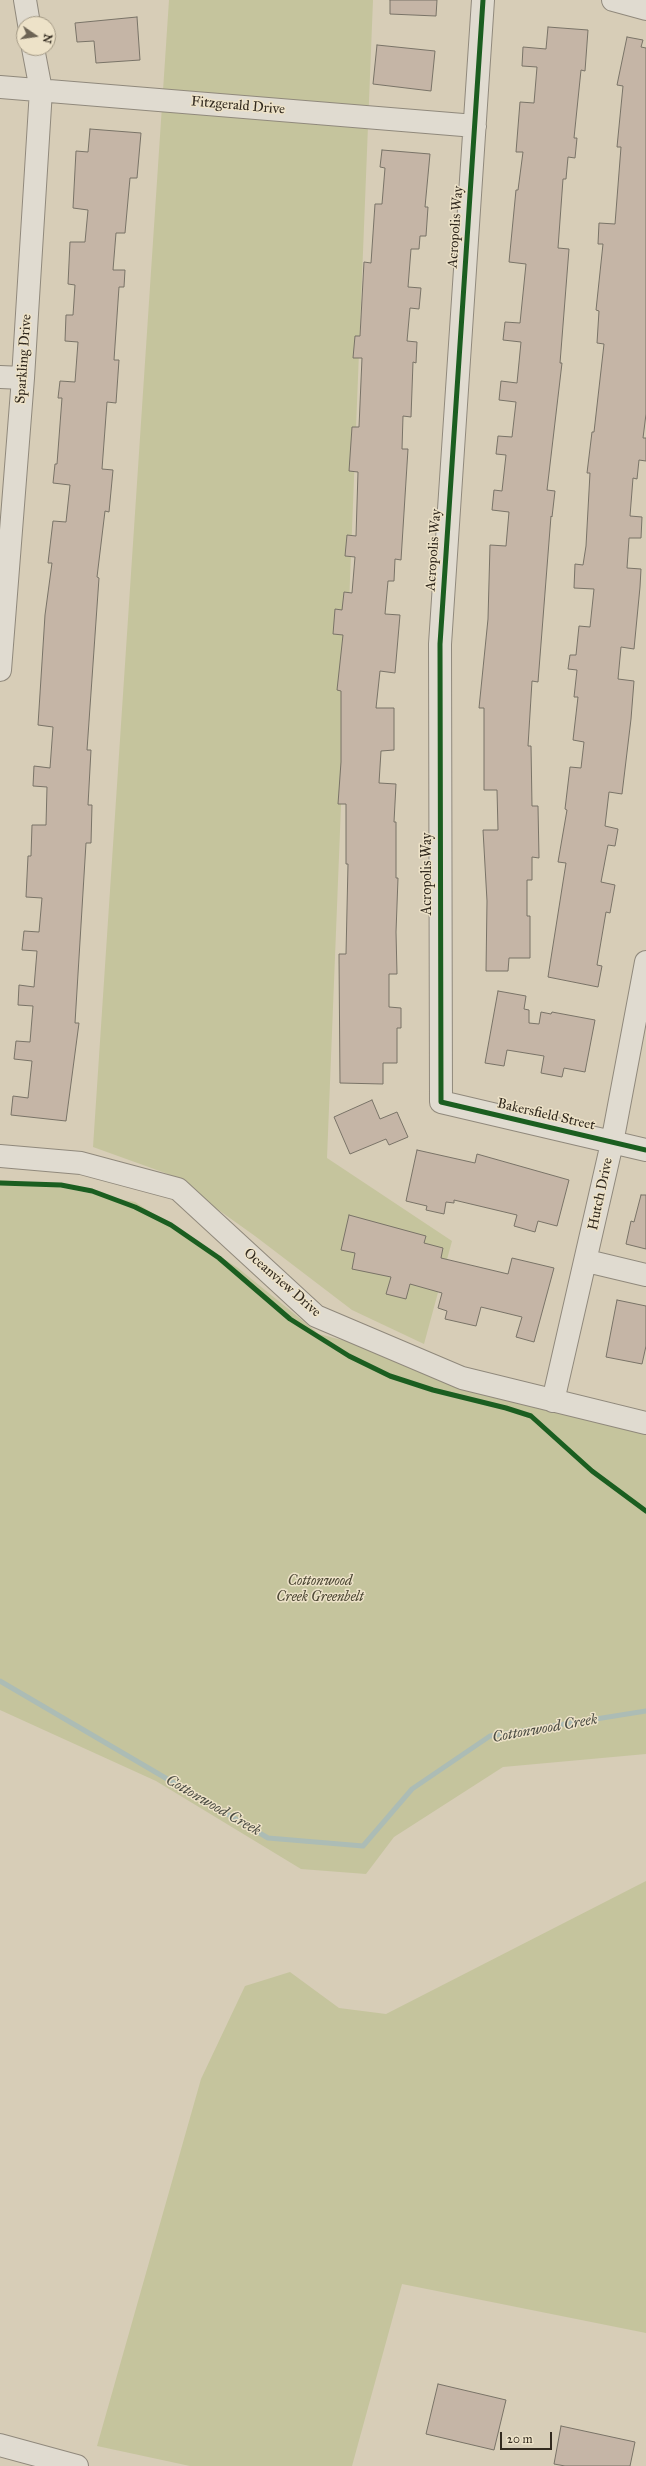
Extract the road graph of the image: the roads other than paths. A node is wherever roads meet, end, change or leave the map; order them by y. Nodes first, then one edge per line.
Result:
1 (25, 0) edge
2 (483, 0) edge
3 (613, 0) edge
4 (646, 9) edge
5 (28, 16) edge
6 (35, 56) edge
7 (0, 88) edge
8 (41, 90) junction
9 (475, 126) junction
10 (0, 377) edge
11 (23, 378) junction
12 (0, 657) edge
13 (646, 962) edge
14 (441, 1102) joint
15 (612, 1143) junction
16 (646, 1150) edge
17 (0, 1156) edge
18 (587, 1261) junction
19 (646, 1275) edge
20 (553, 1401) junction
21 (646, 1423) edge
22 (0, 2445) edge
23 (77, 2466) edge

1 - 5 street
2 - 9 street, Acropolis Way
3 - 4 street
6 - 8 street, Sparkling Drive
7 - 8 street, Fitzgerald Drive
8 - 9 street, Fitzgerald Drive
8 - 11 street, Sparkling Drive
9 - 14 street, Acropolis Way
10 - 11 street
11 - 12 street, Sparkling Drive
13 - 15 street, Hutch Drive
14 - 15 street, Bakersfield Street
15 - 16 street, Bakersfield Street
15 - 18 street, Hutch Drive
17 - 20 street, Oceanview Drive
18 - 19 street
18 - 20 street, Hutch Drive
20 - 21 street, Oceanview Drive
22 - 23 street

